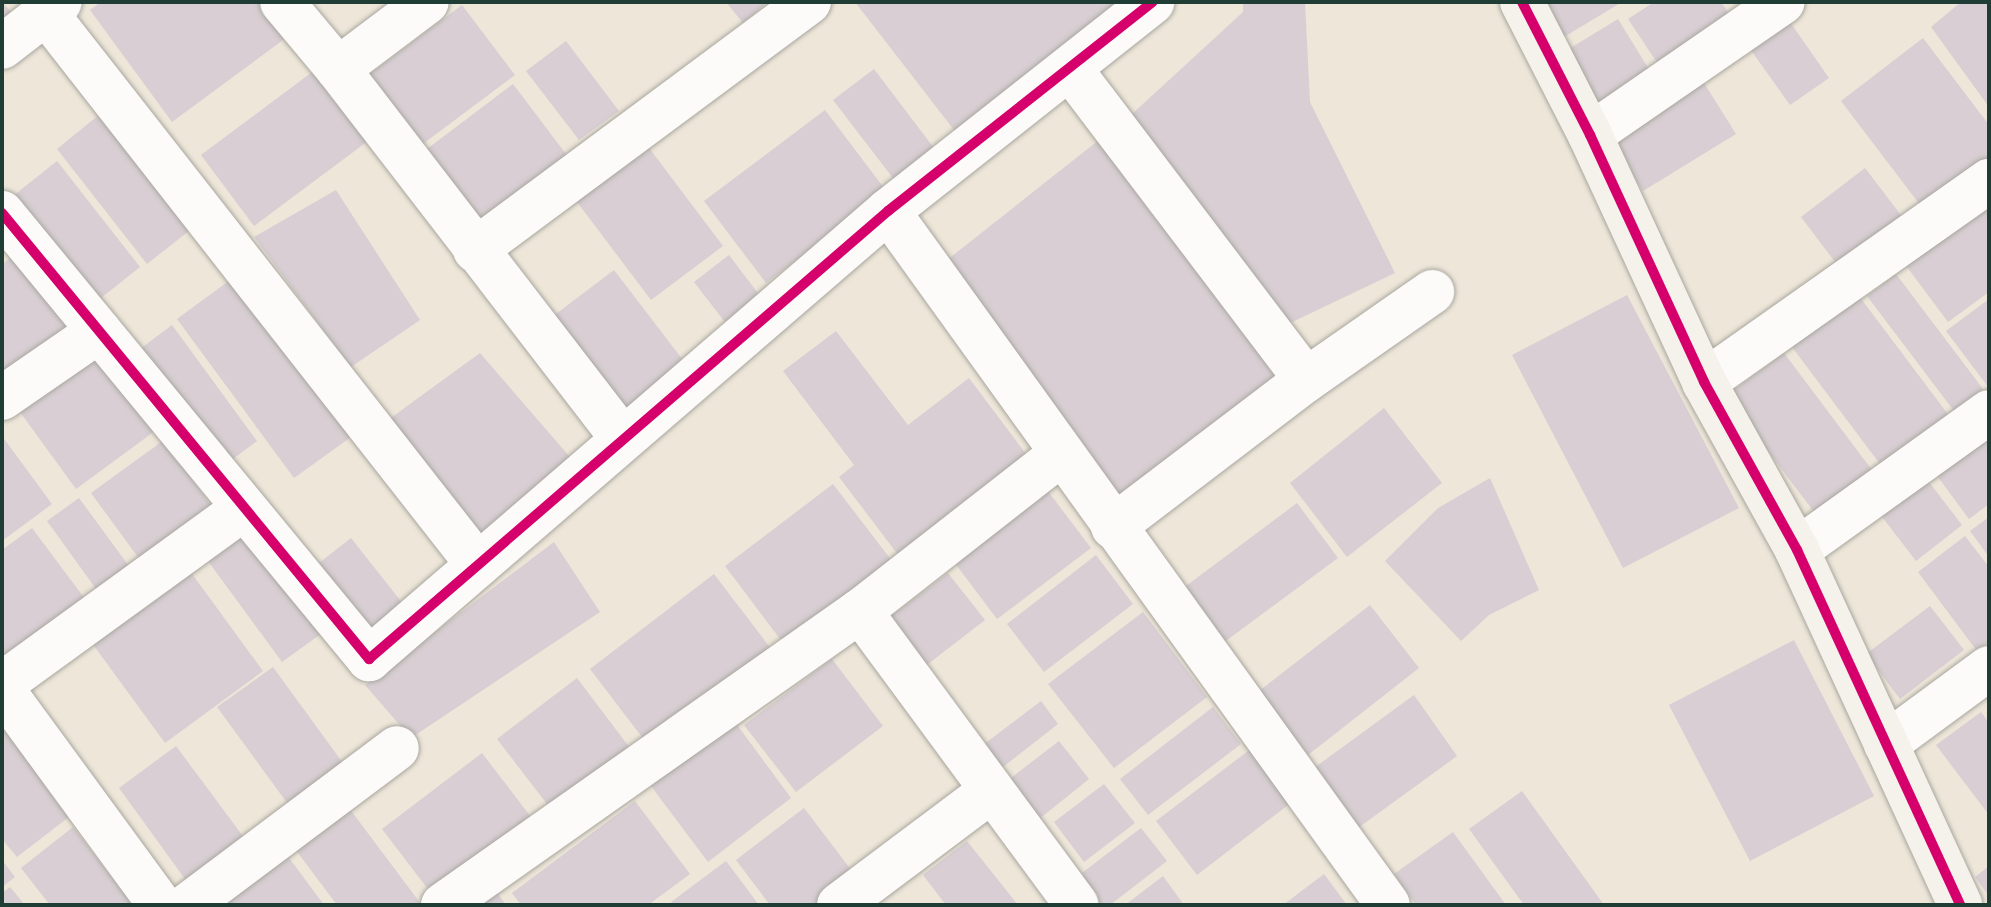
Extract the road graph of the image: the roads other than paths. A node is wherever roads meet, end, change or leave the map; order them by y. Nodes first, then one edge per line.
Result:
1 (282, 2) edge
2 (427, 2) edge
3 (809, 2) edge
4 (1153, 2) edge
5 (1522, 2) edge
6 (1783, 2) edge
7 (53, 8) edge
8 (2, 47) edge
9 (338, 69) junction
10 (1071, 70) junction
11 (1590, 135) junction
12 (1989, 181) edge
13 (888, 211) junction
14 (2, 213) edge
15 (475, 250) junction
16 (1432, 292) dead end
17 (99, 331) junction
18 (1306, 380) junction
19 (1704, 382) junction
20 (2, 398) edge
21 (1989, 412) edge
22 (623, 439) junction
23 (1061, 454) junction
24 (244, 508) junction
25 (1113, 527) junction
26 (1797, 550) junction
27 (478, 565) junction
28 (860, 611) junction
29 (1989, 668) edge
30 (2, 686) edge
31 (1886, 744) junction
32 (397, 748) dead end
33 (992, 790) junction
34 (160, 905) edge
35 (188, 905) edge
36 (443, 905) edge
37 (839, 905) edge
38 (1077, 905) edge
39 (1388, 905) edge
40 (1960, 905) edge

1 - 9 street
2 - 9 street
3 - 15 street
4 - 10 street
5 - 11 street
6 - 11 street
7 - 8 street
7 - 27 street
9 - 15 street
10 - 13 street
10 - 18 street
11 - 19 street
12 - 19 street
13 - 22 street
13 - 23 street
14 - 17 street
15 - 22 street
16 - 18 street
17 - 20 street
17 - 24 street
18 - 25 street
19 - 26 street
21 - 26 street
22 - 27 street
23 - 25 street
23 - 28 street
24 - 27 street
24 - 30 street
25 - 39 street
26 - 31 street
28 - 33 street
28 - 36 street
29 - 31 street
30 - 34 street
31 - 40 street
32 - 35 street
33 - 37 street
33 - 38 street

